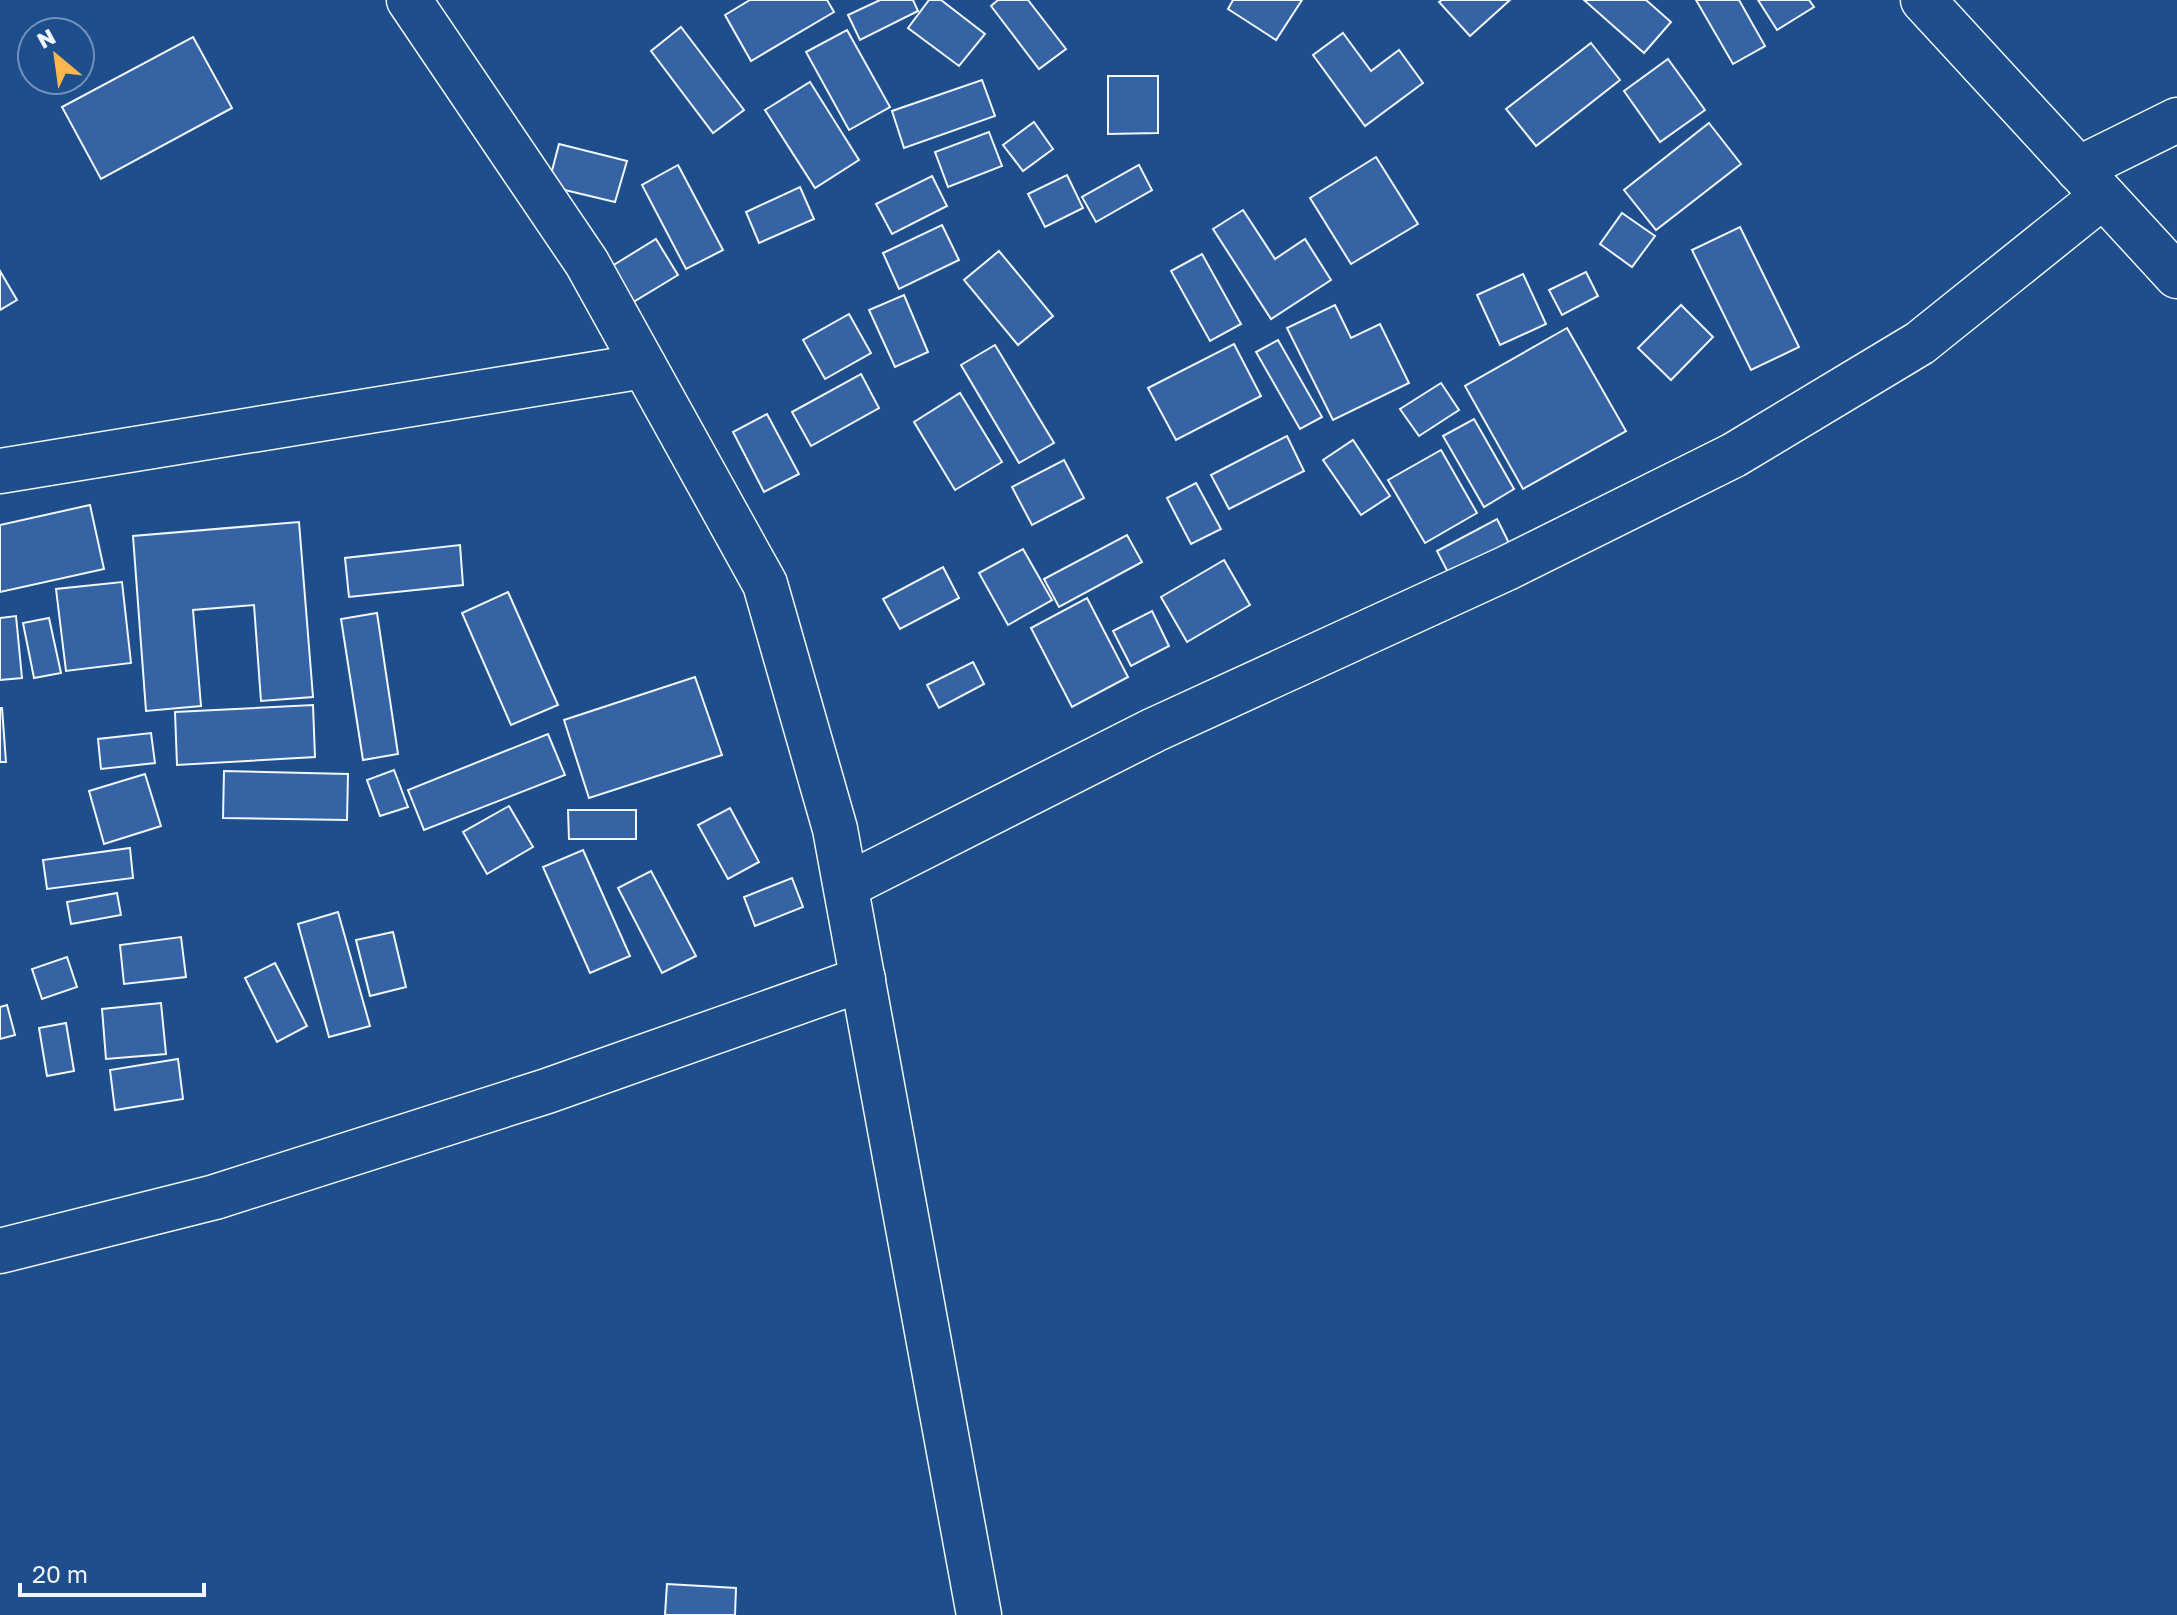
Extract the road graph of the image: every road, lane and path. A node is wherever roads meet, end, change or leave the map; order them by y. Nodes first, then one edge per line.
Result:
1 (409, 0) edge
2 (1923, 0) edge
3 (2177, 120) edge
4 (2091, 182) junction
5 (2177, 276) edge
6 (644, 366) junction
7 (0, 471) edge
8 (846, 886) junction
9 (863, 979) junction
10 (0, 1251) edge
11 (979, 1615) edge

1 - 6 street
2 - 4 street
3 - 4 street
4 - 5 street
4 - 8 street
6 - 7 street
6 - 8 street
8 - 9 street
9 - 10 street
9 - 11 street

